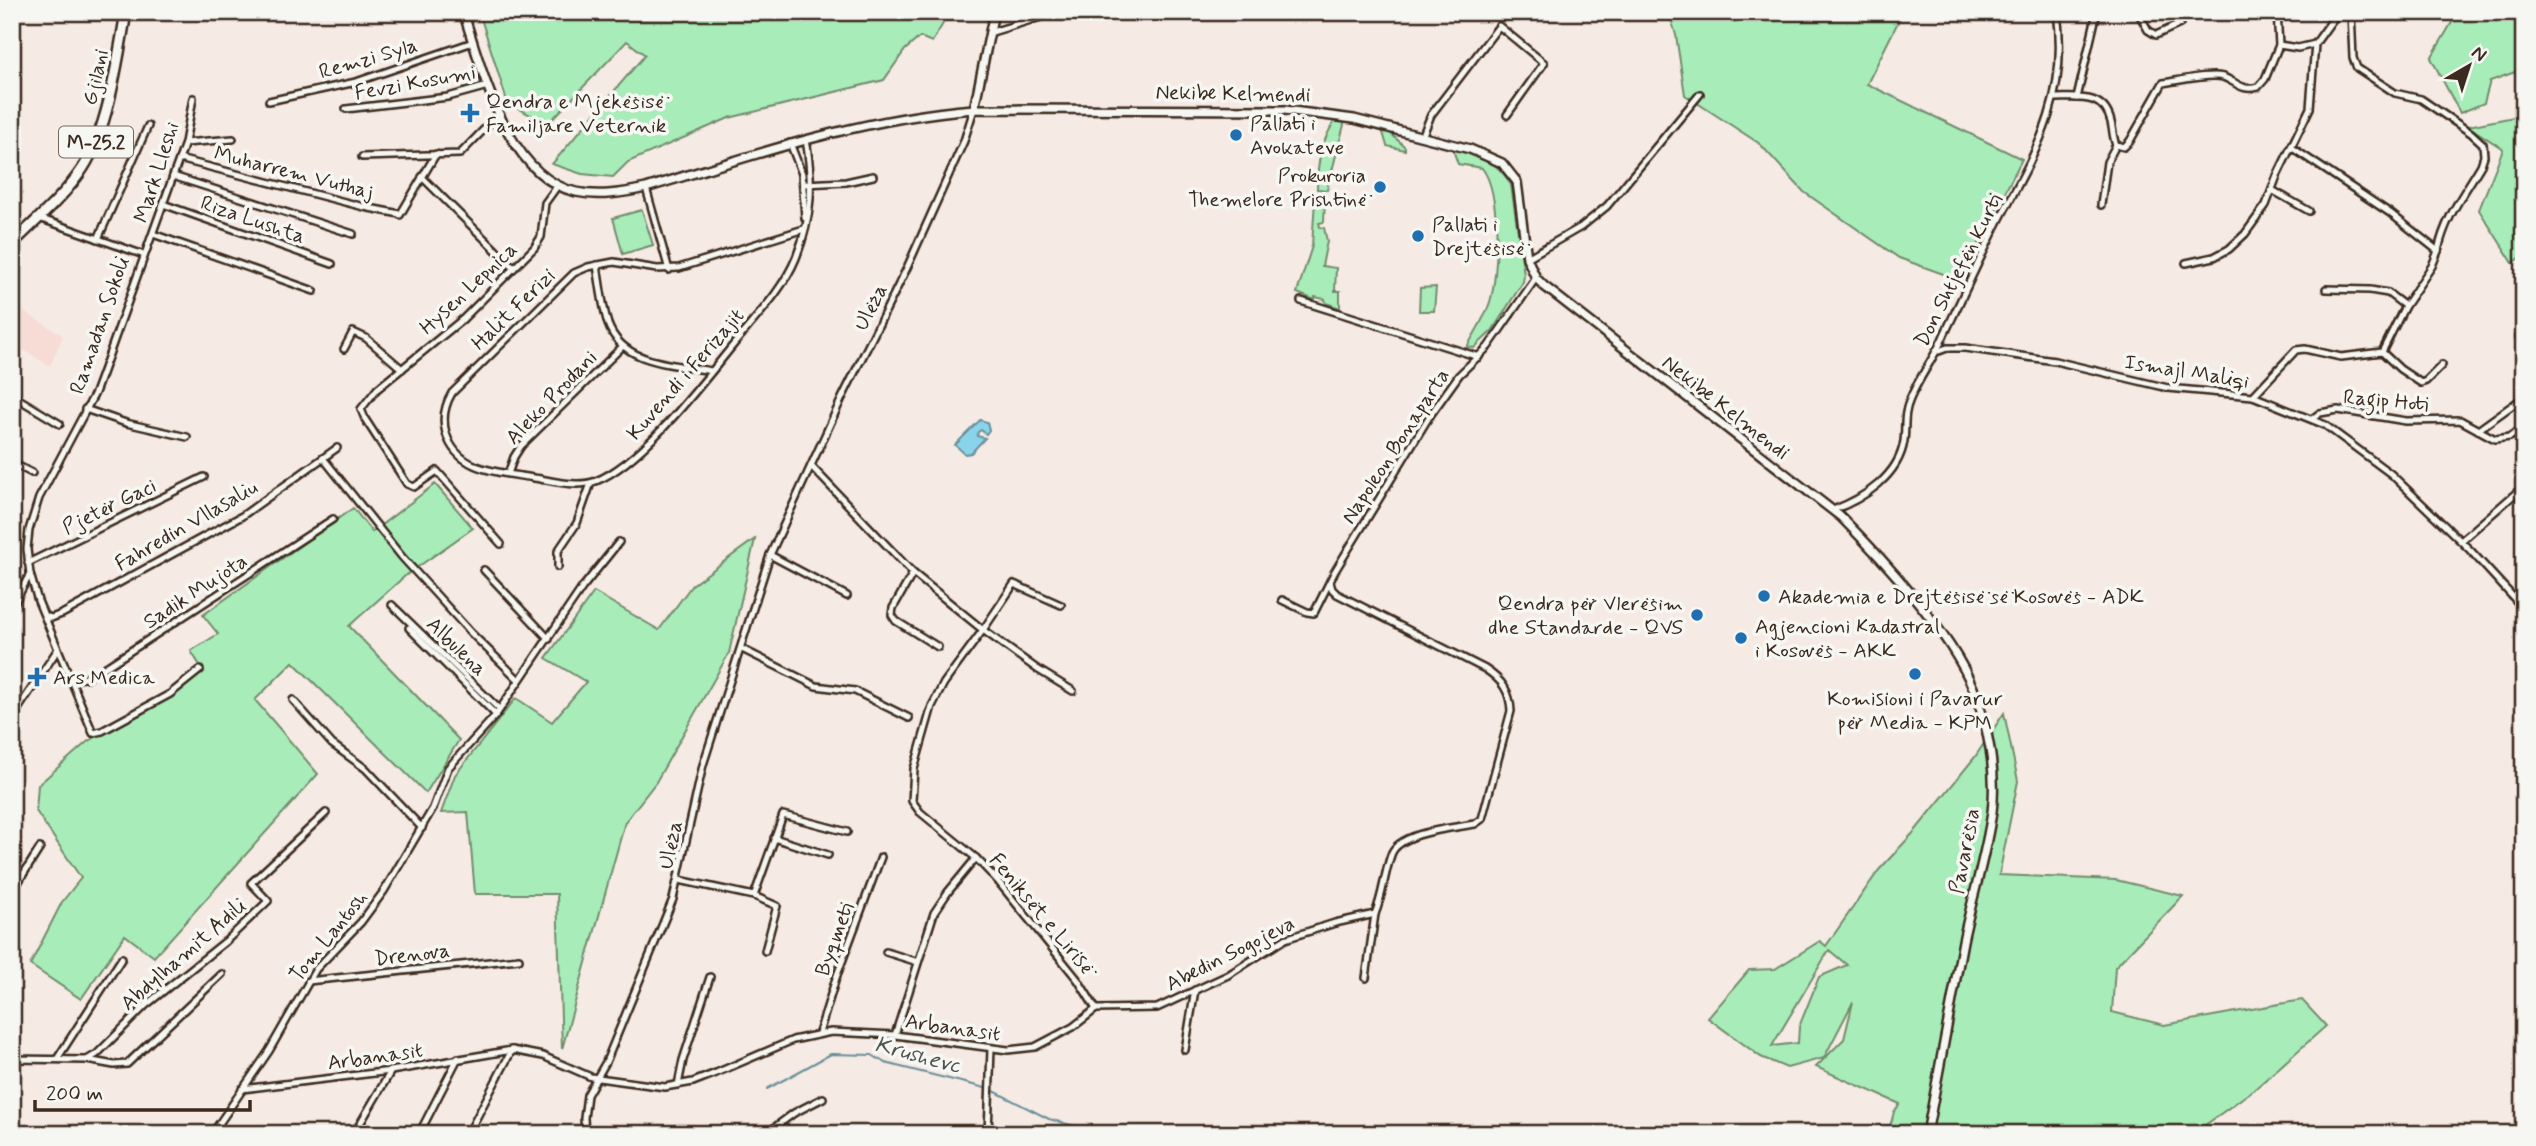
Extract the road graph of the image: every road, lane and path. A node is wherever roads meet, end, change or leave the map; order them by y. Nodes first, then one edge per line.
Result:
1 (126, 12) edge
2 (188, 12) edge
3 (463, 12) edge
4 (994, 12) edge
5 (1057, 12) edge
6 (2057, 12) edge
7 (2096, 12) edge
8 (2138, 12) edge
9 (2182, 12) edge
10 (2277, 12) edge
11 (2338, 12) edge
12 (2351, 12) edge
13 (179, 15) dead end
14 (992, 32) junction
15 (474, 42) junction
16 (2315, 44) junction
17 (2279, 45) junction
18 (488, 86) junction
19 (1700, 94) dead end
20 (193, 98) dead end
21 (2054, 98) junction
22 (2077, 98) junction
23 (269, 101) dead end
24 (974, 108) junction
25 (346, 109) dead end
26 (499, 114) junction
27 (1507, 115) dead end
28 (148, 126) dead end
29 (1422, 137) junction
30 (233, 139) dead end
31 (806, 139) junction
32 (185, 143) junction
33 (790, 143) junction
34 (2116, 145) junction
35 (2291, 148) junction
36 (436, 154) junction
37 (362, 158) dead end
38 (179, 159) junction
39 (173, 176) junction
40 (873, 176) dead end
41 (422, 177) junction
42 (804, 184) junction
43 (812, 184) junction
44 (558, 185) junction
45 (646, 188) junction
46 (2272, 190) junction
47 (163, 204) junction
48 (2101, 205) dead end
49 (2309, 211) dead end
50 (39, 218) junction
51 (804, 227) junction
52 (153, 234) junction
53 (353, 234) dead end
54 (98, 239) junction
55 (12, 244) edge
56 (2438, 251) junction
57 (144, 255) junction
58 (1527, 258) junction
59 (2186, 263) dead end
60 (332, 264) dead end
61 (597, 265) junction
62 (514, 268) junction
63 (669, 270) junction
64 (1536, 278) junction
65 (2326, 289) dead end
66 (314, 291) dead end
67 (1301, 300) dead end
68 (2406, 306) junction
69 (623, 346) junction
70 (344, 349) dead end
71 (1939, 351) junction
72 (2382, 352) junction
73 (1479, 357) junction
74 (2442, 365) dead end
75 (402, 369) junction
76 (711, 371) junction
77 (12, 395) edge
78 (2253, 396) junction
79 (2524, 397) edge
80 (85, 409) junction
81 (2312, 419) junction
82 (60, 424) dead end
83 (2524, 427) edge
84 (2477, 430) junction
85 (187, 437) dead end
86 (337, 448) dead end
87 (323, 458) junction
88 (12, 463) edge
89 (811, 466) junction
90 (32, 473) dead end
91 (508, 474) junction
92 (204, 477) dead end
93 (591, 483) junction
94 (2524, 486) edge
95 (1824, 502) joint
96 (1833, 510) junction
97 (333, 519) dead end
98 (2461, 541) junction
99 (619, 542) dead end
100 (501, 544) dead end
101 (770, 555) junction
102 (28, 563) junction
103 (558, 567) dead end
104 (484, 570) dead end
105 (913, 573) junction
106 (30, 574) junction
107 (1330, 582) junction
108 (847, 596) dead end
109 (1282, 600) dead end
110 (392, 605) dead end
111 (1060, 605) dead end
112 (12, 607) edge
113 (2524, 609) edge
114 (46, 615) junction
115 (409, 628) dead end
116 (983, 630) junction
117 (549, 639) junction
118 (938, 647) dead end
119 (58, 649) junction
120 (742, 649) junction
121 (200, 670) dead end
122 (71, 679) junction
123 (519, 680) junction
124 (1073, 691) dead end
125 (293, 700) dead end
126 (498, 712) junction
127 (12, 718) edge
128 (909, 718) dead end
129 (326, 813) dead end
130 (422, 828) junction
131 (847, 832) dead end
132 (774, 838) junction
133 (40, 848) dead end
134 (828, 855) dead end
135 (881, 857) dead end
136 (976, 858) junction
137 (679, 880) junction
138 (12, 892) edge
139 (754, 896) junction
140 (1375, 914) junction
141 (765, 951) dead end
142 (886, 952) dead end
143 (122, 958) dead end
144 (519, 959) dead end
145 (918, 962) junction
146 (222, 974) dead end
147 (710, 977) dead end
148 (1366, 978) dead end
149 (308, 982) junction
150 (1195, 990) junction
151 (1096, 1009) junction
152 (818, 1033) junction
153 (895, 1035) junction
154 (991, 1048) junction
155 (512, 1050) junction
156 (1185, 1050) dead end
157 (458, 1058) junction
158 (12, 1059) edge
159 (57, 1059) junction
160 (87, 1060) junction
161 (391, 1072) junction
162 (597, 1077) junction
163 (678, 1085) junction
164 (242, 1089) junction
165 (823, 1098) dead end
166 (767, 1133) edge
167 (212, 1134) edge
168 (354, 1134) edge
169 (419, 1134) edge
170 (468, 1134) edge
171 (585, 1134) edge
172 (988, 1134) edge
173 (1927, 1134) edge

1 - 50 main road, Gjilani / M-25.2
2 - 13 street
3 - 15 street, Nekibe Kelmendi
4 - 14 street
5 - 14 street
6 - 21 street, Don Shtjefën Kurti
7 - 22 street
8 - 9 street
10 - 17 street
11 - 16 street
12 - 56 street
14 - 24 street
15 - 18 street, Nekibe Kelmendi
15 - 23 street, Remzi Syla
16 - 17 street
16 - 35 street
17 - 34 street
18 - 25 street, Fevzi Kosumi
18 - 26 street, Nekibe Kelmendi
19 - 58 street
20 - 32 street, Mark Lleshi
21 - 22 street
21 - 71 street, Don Shtjefën Kurti
22 - 34 street
24 - 29 street, Nekibe Kelmendi
24 - 31 street, Nekibe Kelmendi
24 - 89 street, Ulëza
26 - 36 street
26 - 44 street, Nekibe Kelmendi
27 - 29 street
28 - 54 street, Ramadan Sokoli
29 - 58 street, Nekibe Kelmendi
30 - 32 street
31 - 33 street, Nekibe Kelmendi
31 - 43 street
32 - 38 street, Mark Lleshi
33 - 42 street
33 - 45 street, Nekibe Kelmendi
34 - 48 street
35 - 46 street
35 - 56 street
36 - 37 street
36 - 41 street, Muharrem Vuthaj
38 - 39 street, Mark Lleshi
38 - 41 street, Muharrem Vuthaj
39 - 47 street, Mark Lleshi
39 - 53 street
40 - 43 street
41 - 62 street
42 - 43 street
42 - 51 street
43 - 51 street
44 - 45 street, Nekibe Kelmendi
44 - 62 street, Hysen Lepnica
45 - 63 street
46 - 49 street
46 - 59 street
47 - 52 street, Mark Lleshi
47 - 60 street, Riza Lushta
50 - 54 street, Ramadan Sokoli
50 - 55 main road, Gjilani / M-25.2
51 - 63 street, Halit Ferizi
51 - 76 street, Kuvendi i Ferizajit
52 - 57 street, Mark Lleshi
52 - 66 street
54 - 57 street, Ramadan Sokoli
56 - 68 street
57 - 80 street, Ramadan Sokoli
58 - 64 street, Nekibe Kelmendi
61 - 63 street, Halit Ferizi
61 - 69 street
61 - 91 street, Halit Ferizi
62 - 75 street, Hysen Lepnica
64 - 73 street, Napoleon Bonaparta
64 - 95 street, Nekibe Kelmendi
65 - 68 street
67 - 73 street
68 - 72 street
69 - 76 street
69 - 91 street, Aleko Prodani
70 - 75 street
71 - 78 street, Ismajl Maliqi
71 - 96 street, Don Shtjefën Kurti
72 - 74 street
72 - 78 street
73 - 107 street, Napoleon Bonaparta
75 - 100 street, Hysen Lepnica
76 - 93 street, Kuvendi i Ferizajit
77 - 82 street
78 - 81 street, Ismajl Maliqi
79 - 84 street
80 - 85 street, Ramadan Sokoli
80 - 102 street, Ramadan Sokoli
81 - 84 street, Ragip Hoti
81 - 98 street, Ismajl Maliqi
83 - 84 street, Ragip Hoti
86 - 87 street, Fahredin Vllasaliu
87 - 114 street, Fahredin Vllasaliu
87 - 123 street
88 - 90 street
89 - 101 street, Ulëza
89 - 105 street
91 - 93 street, Halit Ferizi
92 - 102 street, Pjetër Gaci
93 - 103 street
94 - 98 street
95 - 96 street, Pavarësia
96 - 173 street, Pavarësia
97 - 122 street, Sadik Mujota
98 - 113 street, Ismajl Maliqi
99 - 117 street, Tom Lantosh
101 - 108 street
101 - 120 street, Ulëza
102 - 106 street, Ramadan Sokoli
104 - 117 street
105 - 116 street
105 - 118 street
106 - 112 street
106 - 114 street, Ramadan Sokoli
107 - 109 street, Napoleon Bonaparta
107 - 140 street
110 - 126 street, Albulena
111 - 116 street, Feniksët e Lirisë
114 - 119 street, Ramadan Sokoli
115 - 126 street, Albulena
116 - 124 street
116 - 136 street, Feniksët e Lirisë
117 - 123 street, Tom Lantosh
119 - 122 street, Ramadan Sokoli
119 - 127 street
120 - 128 street
120 - 137 street, Ulëza
121 - 122 street, Ramadan Sokoli
123 - 126 street, Tom Lantosh
125 - 130 street
126 - 130 street, Tom Lantosh
129 - 160 street, Abdylhamit Adili
130 - 149 street, Tom Lantosh
131 - 132 street
132 - 134 street
132 - 139 street
133 - 138 street
135 - 152 street, Byqmeti
136 - 145 street
136 - 151 street, Feniksët e Lirisë
137 - 139 street
137 - 162 street, Ulëza
139 - 141 street
140 - 148 street
140 - 150 street, Abedin Sogojeva
142 - 145 street
143 - 159 street
144 - 149 street, Drenova
145 - 153 street
146 - 160 street
147 - 163 street
149 - 164 street, Tom Lantosh
150 - 151 street, Abedin Sogojeva
150 - 156 street
151 - 154 street, Arbanasit
152 - 153 street, Arbanasit
152 - 163 street, Arbanasit
153 - 154 street, Arbanasit
154 - 172 street
155 - 157 street, Arbanasit
155 - 162 street, Arbanasit
155 - 170 street
157 - 161 street, Arbanasit
157 - 169 street
158 - 159 street
159 - 160 street
161 - 164 street, Arbanasit
161 - 168 street
162 - 163 street, Arbanasit
162 - 171 street, Ulëza
164 - 167 street, Tom Lantosh
165 - 166 street

